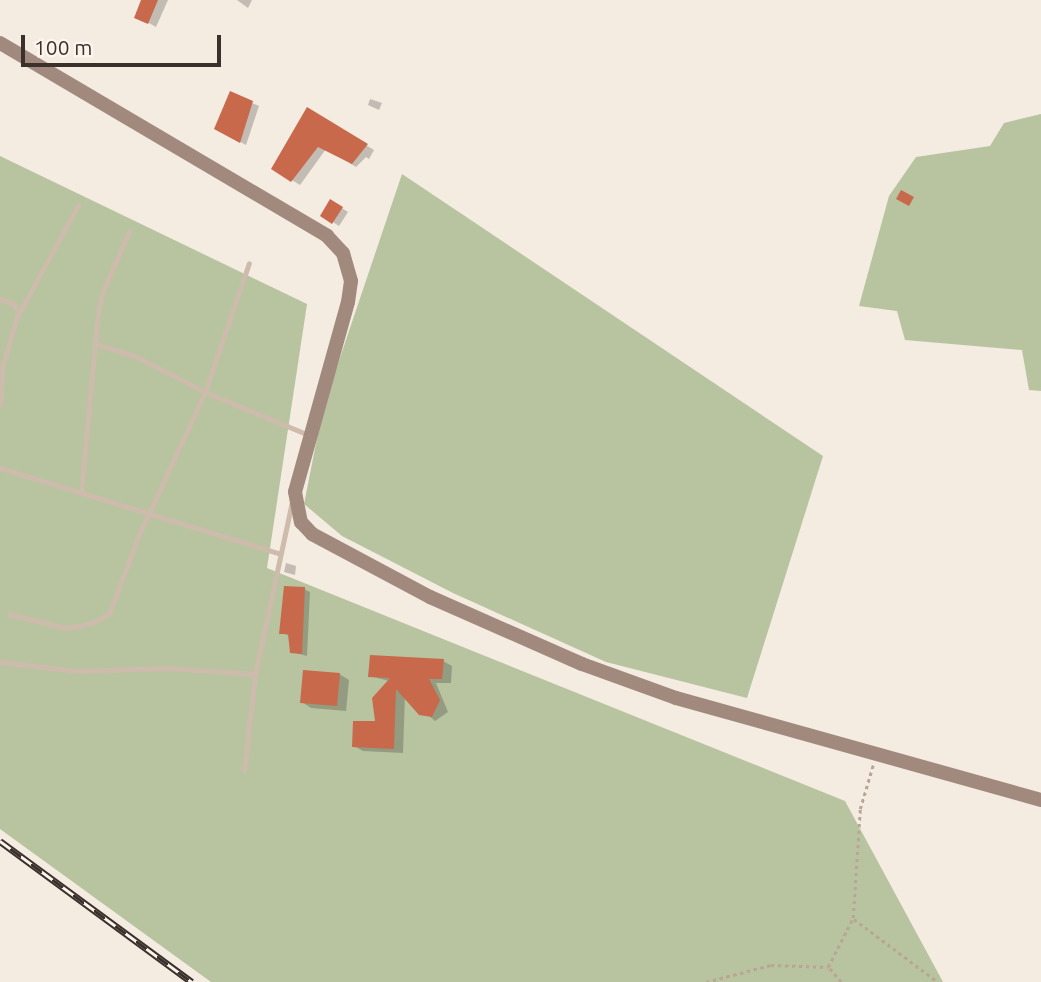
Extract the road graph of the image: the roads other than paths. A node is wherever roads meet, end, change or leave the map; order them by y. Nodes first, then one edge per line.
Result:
1 (0, 43) edge
2 (78, 205) dead end
3 (129, 232) dead end
4 (249, 263) dead end
5 (0, 299) edge
6 (19, 313) junction
7 (96, 344) junction
8 (205, 392) junction
9 (0, 404) edge
10 (309, 435) junction
11 (0, 468) edge
12 (81, 492) junction
13 (295, 492) junction
14 (149, 514) junction
15 (278, 552) junction
16 (9, 614) dead end
17 (0, 662) edge
18 (255, 674) junction
19 (244, 771) dead end
20 (1041, 800) edge

1 - 10 street
2 - 6 lane
3 - 7 lane
4 - 8 lane
5 - 6 lane
6 - 9 lane
7 - 8 lane
7 - 12 lane
8 - 10 lane
8 - 14 lane
10 - 13 street
11 - 12 lane
12 - 14 lane
13 - 15 lane
13 - 20 street
14 - 15 lane
14 - 16 lane
15 - 18 lane
17 - 18 lane
18 - 19 lane

